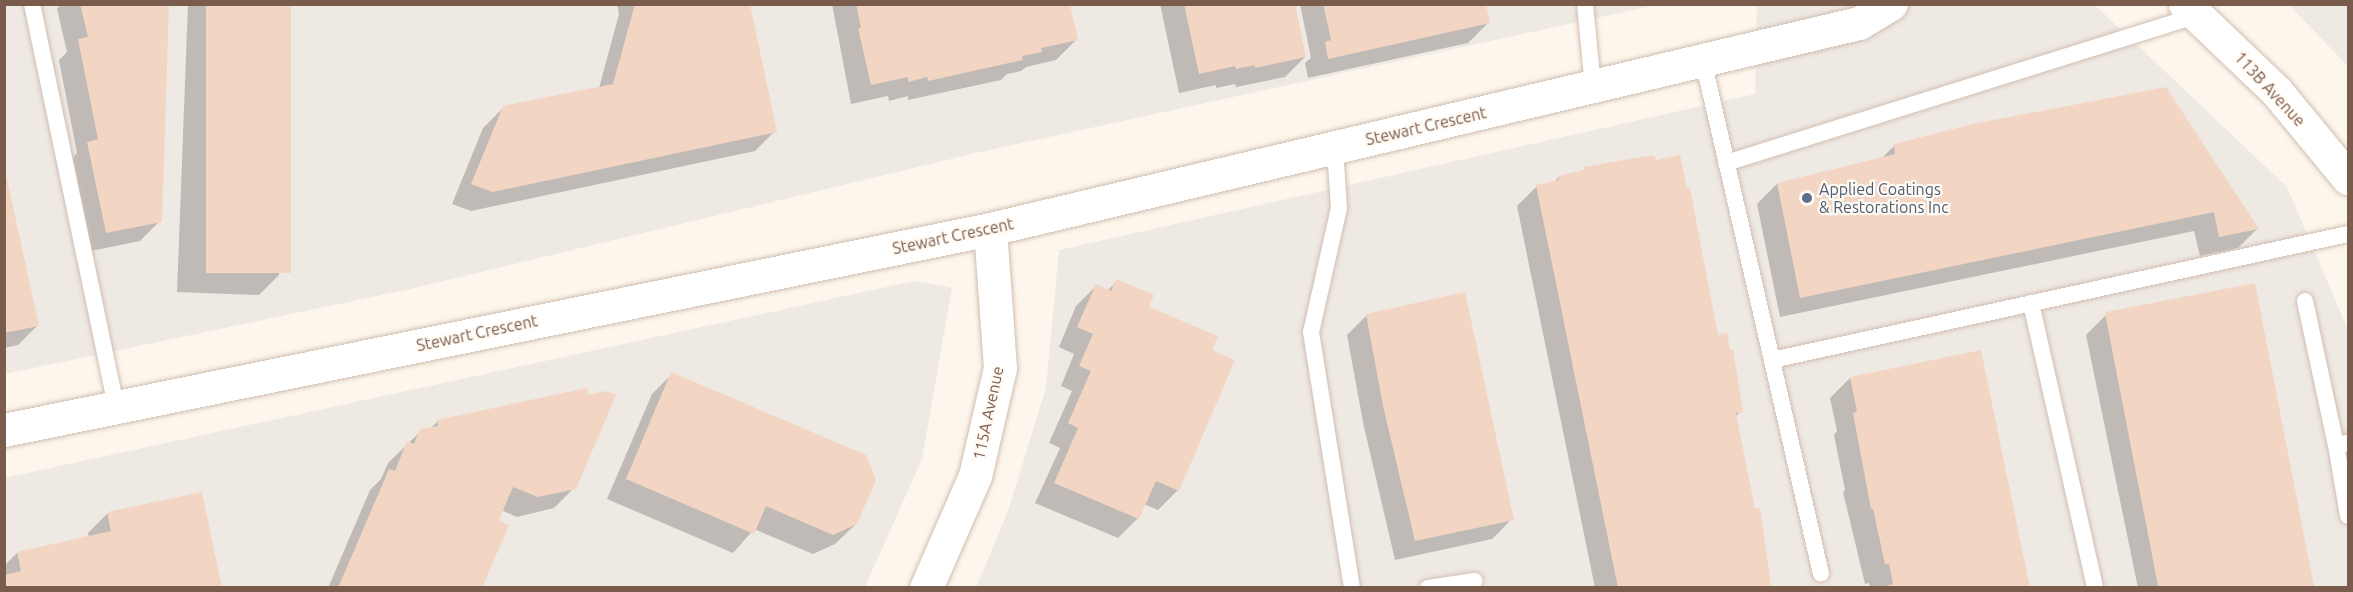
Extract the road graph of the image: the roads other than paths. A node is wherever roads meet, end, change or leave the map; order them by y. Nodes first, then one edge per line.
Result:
1 (32, 4) edge
2 (1585, 4) edge
3 (1891, 4) edge
4 (2191, 10) edge
5 (1703, 60) junction
6 (1593, 87) junction
7 (1335, 148) junction
8 (1726, 163) junction
9 (2349, 178) edge
10 (990, 229) junction
11 (2349, 234) edge
12 (2305, 301) dead end
13 (2031, 303) junction
14 (1772, 360) junction
15 (116, 407) junction
16 (4, 430) edge
17 (2342, 444) edge
18 (2349, 516) edge
19 (1821, 574) dead end
20 (1474, 581) dead end
21 (926, 588) edge
22 (1352, 588) edge
23 (1428, 588) edge
24 (2095, 588) edge

1 - 15 lane
2 - 6 lane
3 - 5 street, Stewart Crescent
4 - 8 lane
4 - 9 street, 113B Avenue
5 - 6 street, Stewart Crescent
5 - 8 lane
6 - 7 street, Stewart Crescent
7 - 10 street, Stewart Crescent
7 - 22 lane
8 - 14 lane
10 - 15 street, Stewart Crescent
10 - 21 street, 115A Avenue
11 - 13 lane
12 - 17 lane
13 - 14 lane
13 - 24 lane
14 - 19 lane
15 - 16 street, Stewart Crescent
17 - 18 lane
20 - 23 lane

